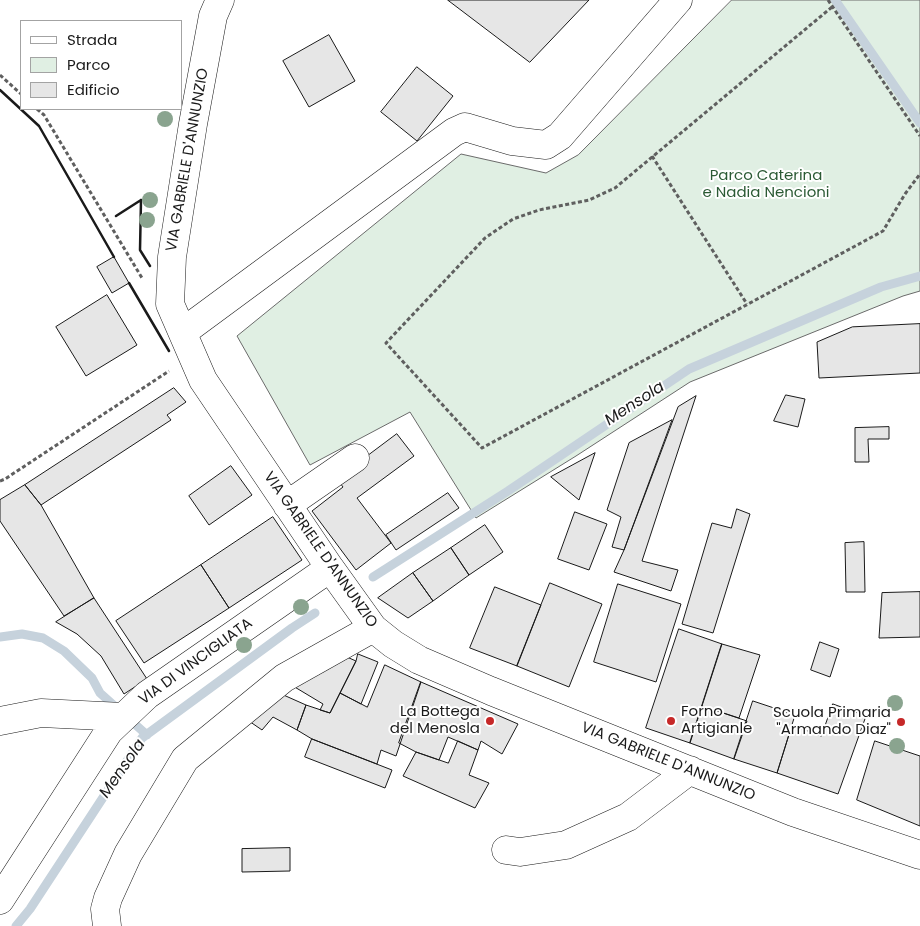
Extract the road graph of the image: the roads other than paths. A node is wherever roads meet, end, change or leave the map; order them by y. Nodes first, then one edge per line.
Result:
1 (220, 0) edge
2 (678, 0) edge
3 (187, 344) junction
4 (355, 458) dead end
5 (286, 505) junction
6 (333, 573) junction
7 (368, 622) junction
8 (123, 717) junction
9 (0, 721) edge
10 (690, 770) junction
11 (506, 850) dead end
12 (920, 856) edge
13 (0, 900) edge
14 (107, 926) edge

1 - 3 street, VIA GABRIELE D'ANNUNZIO
2 - 3 street
3 - 5 street, VIA GABRIELE D'ANNUNZIO
4 - 5 street
5 - 6 street, VIA GABRIELE D'ANNUNZIO
6 - 7 street, VIA GABRIELE D'ANNUNZIO
6 - 8 street, VIA DI VINCIGLIATA
7 - 10 street, VIA GABRIELE D'ANNUNZIO
7 - 14 street
8 - 9 street
8 - 13 street, VIA DI VINCIGLIATA
10 - 11 street
10 - 12 street, VIA GABRIELE D'ANNUNZIO

